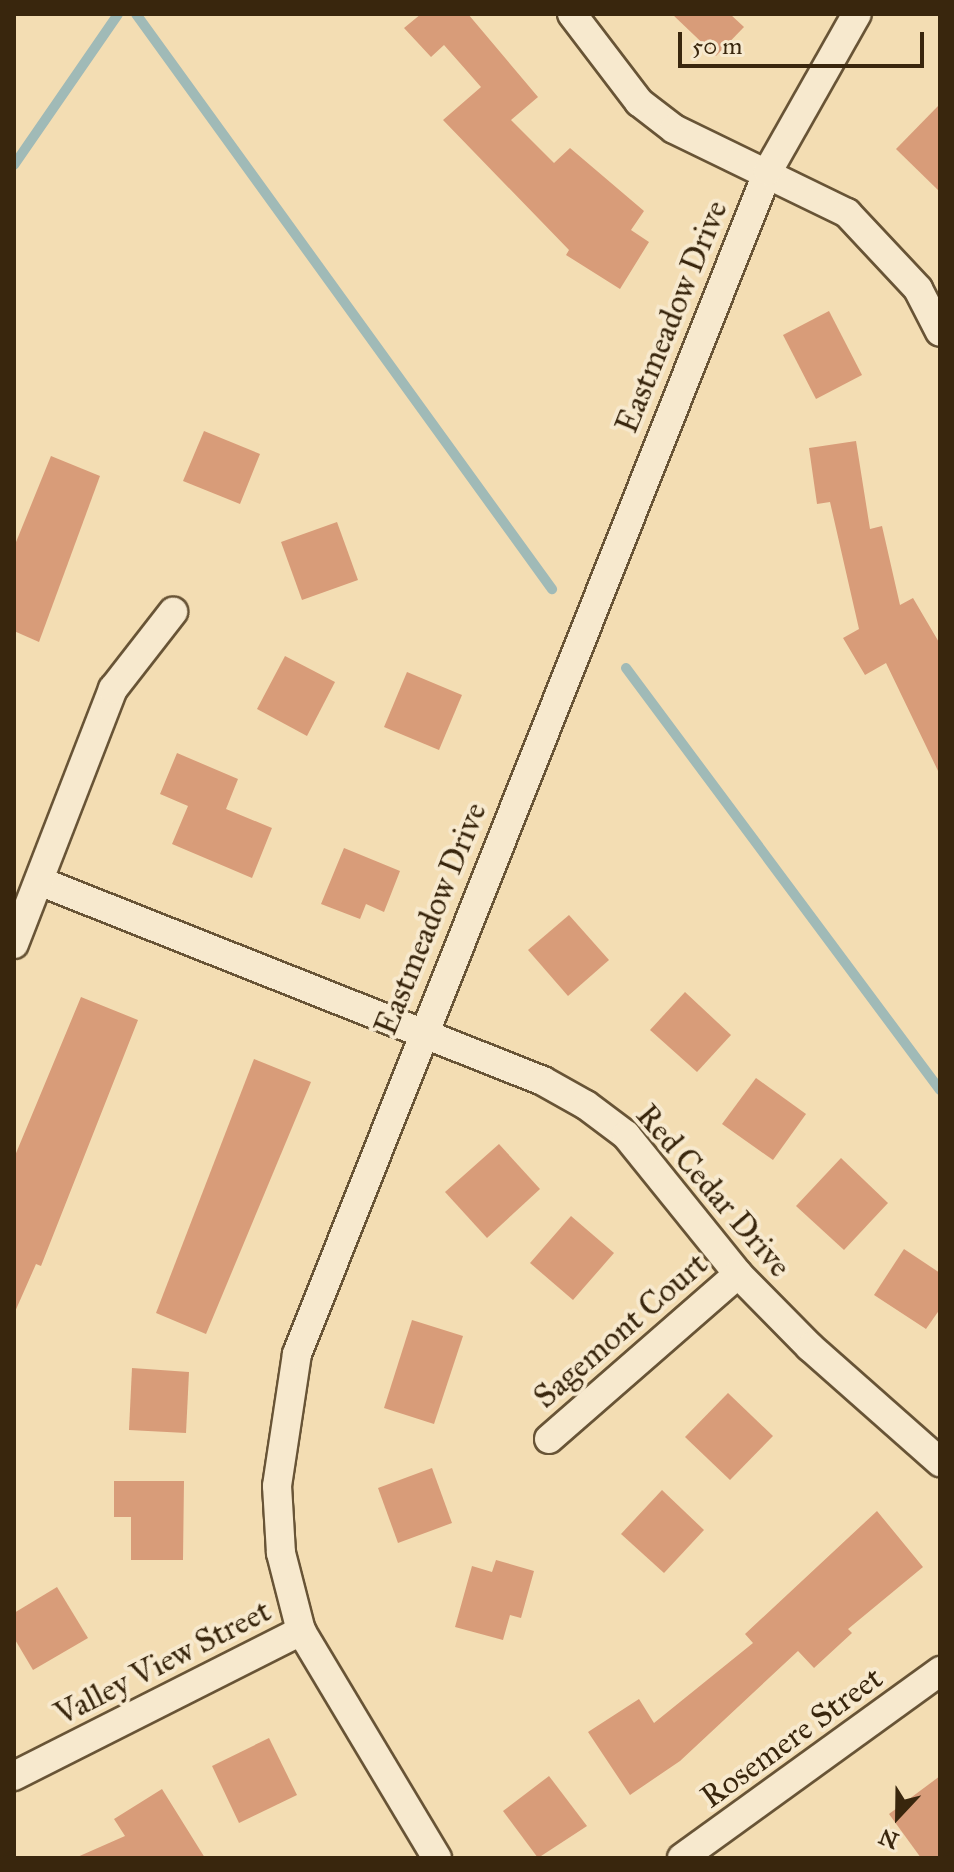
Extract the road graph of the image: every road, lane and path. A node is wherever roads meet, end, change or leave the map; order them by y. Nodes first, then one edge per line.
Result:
1 (572, 14) edge
2 (857, 14) edge
3 (768, 171) junction
4 (940, 332) edge
5 (173, 612) dead end
6 (39, 881) junction
7 (14, 944) edge
8 (422, 1034) junction
9 (738, 1274) junction
10 (549, 1439) dead end
11 (940, 1462) edge
12 (301, 1631) junction
13 (940, 1671) edge
14 (14, 1776) edge
15 (437, 1858) edge
16 (682, 1858) edge

1 - 3 street
2 - 3 street, Eastmeadow Drive
3 - 4 street
3 - 8 street, Eastmeadow Drive
5 - 6 street
6 - 7 street
6 - 8 street, Red Cedar Drive
8 - 9 street, Red Cedar Drive
8 - 12 street, Eastmeadow Drive
9 - 10 street, Sagemont Court
9 - 11 street, Red Cedar Drive
12 - 14 street, Valley View Street
12 - 15 street, Eastmeadow Drive
13 - 16 street, Rosemere Street

